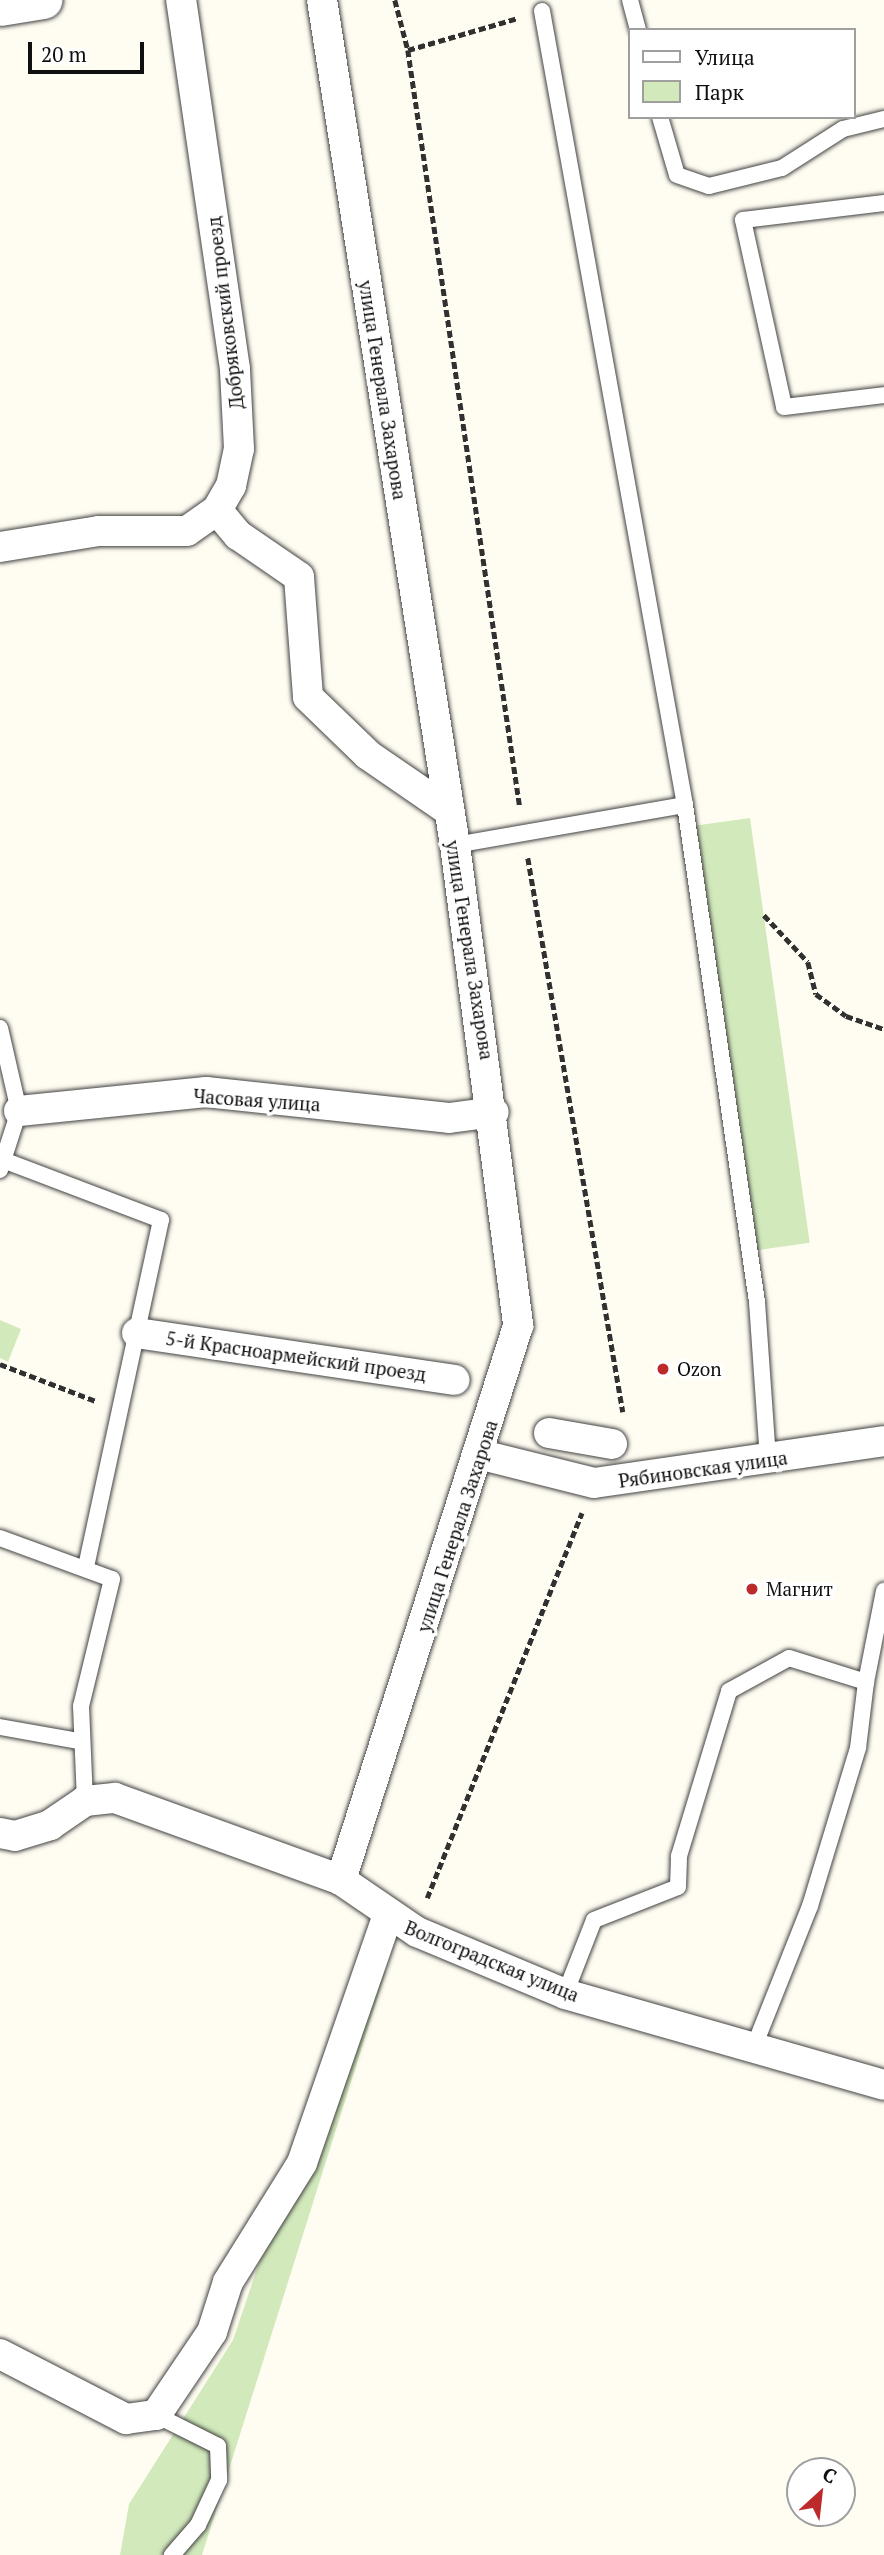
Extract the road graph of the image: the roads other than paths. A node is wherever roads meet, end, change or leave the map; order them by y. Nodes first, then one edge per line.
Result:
1 (43, 0) edge
2 (181, 0) edge
3 (322, 0) edge
4 (630, 0) edge
5 (0, 7) edge
6 (542, 11) road end
7 (637, 28) edge
8 (661, 119) edge
9 (884, 119) edge
10 (884, 203) edge
11 (884, 395) edge
12 (217, 510) junction
13 (0, 547) edge
14 (685, 805) junction
15 (448, 810) junction
16 (455, 845) junction
17 (0, 1028) edge
18 (19, 1111) junction
19 (494, 1112) junction
20 (2, 1165) edge
21 (137, 1332) junction
22 (455, 1380) dead end
23 (549, 1433) dead end
24 (884, 1441) edge
25 (612, 1444) dead end
26 (482, 1455) junction
27 (768, 1460) junction
28 (0, 1538) edge
29 (86, 1568) junction
30 (884, 1591) edge
31 (866, 1682) junction
32 (0, 1727) edge
33 (78, 1741) junction
34 (85, 1801) junction
35 (0, 1833) edge
36 (341, 1880) junction
37 (387, 1917) junction
38 (565, 1994) junction
39 (755, 2044) junction
40 (884, 2085) edge
41 (0, 2354) edge
42 (156, 2415) junction
43 (172, 2555) edge

1 - 5 street
2 - 12 street, Добряковский проезд
3 - 15 street, улица Генерала Захарова
4 - 7 lane
6 - 14 lane
8 - 9 lane
10 - 11 lane
12 - 13 street
12 - 15 street
14 - 16 lane
14 - 27 lane
15 - 16 street, улица Генерала Захарова
16 - 19 street, улица Генерала Захарова
17 - 18 lane
18 - 19 street, Часовая улица
18 - 20 lane
19 - 26 street, улица Генерала Захарова
20 - 21 lane
21 - 22 street, 5-й Красноармейский проезд
21 - 29 lane
23 - 25 street
24 - 27 street, Рябиновская улица
26 - 27 street, Рябиновская улица
26 - 36 street, улица Генерала Захарова
28 - 29 lane
29 - 33 lane
30 - 31 lane
31 - 38 lane
31 - 39 lane
32 - 33 lane
33 - 34 lane
34 - 35 street
34 - 36 street, Волгоградская улица
36 - 37 street, Волгоградская улица
37 - 38 street, Волгоградская улица
37 - 42 street
38 - 39 street, Волгоградская улица
39 - 40 street, Волгоградская улица
41 - 42 street
42 - 43 lane

